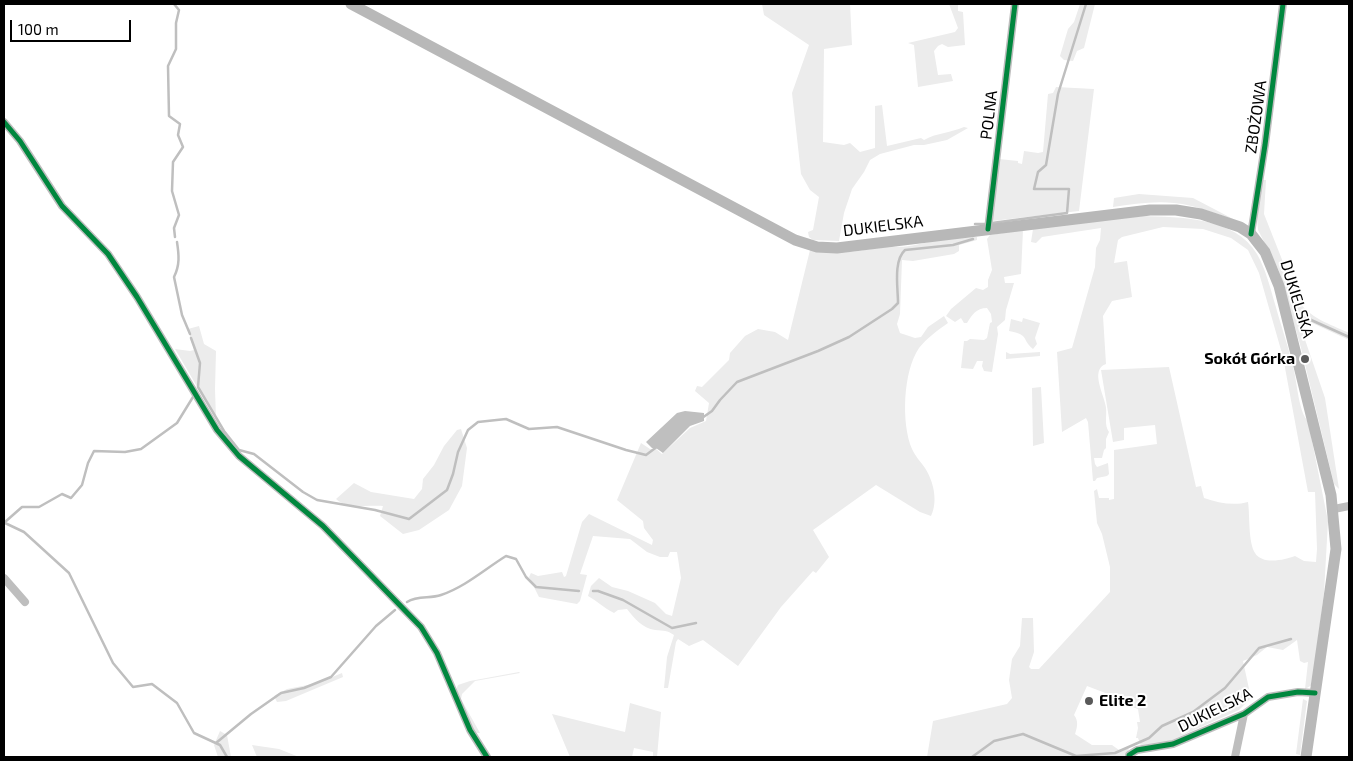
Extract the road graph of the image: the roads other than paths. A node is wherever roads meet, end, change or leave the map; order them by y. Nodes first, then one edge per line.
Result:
1 (351, 4) edge
2 (1015, 4) edge
3 (1284, 4) edge
4 (4, 122) edge
5 (988, 229) junction
6 (1251, 234) junction
7 (1349, 506) edge
8 (1334, 509) junction
9 (4, 578) edge
10 (25, 602) dead end
11 (1315, 693) junction
12 (1244, 714) junction
13 (488, 757) edge
14 (1129, 757) edge
15 (1235, 757) edge
16 (1306, 757) edge

1 - 5 main road, DUKIELSKA
2 - 5 street, POLNA
3 - 6 street, ZBOŻOWA
4 - 13 street
5 - 6 main road, DUKIELSKA
6 - 8 main road, DUKIELSKA
7 - 8 street
8 - 11 main road, DUKIELSKA
9 - 10 street
11 - 12 street, DUKIELSKA
11 - 16 main road, DUKIELSKA
12 - 14 street, DUKIELSKA
12 - 15 street, DUKIELSKA

